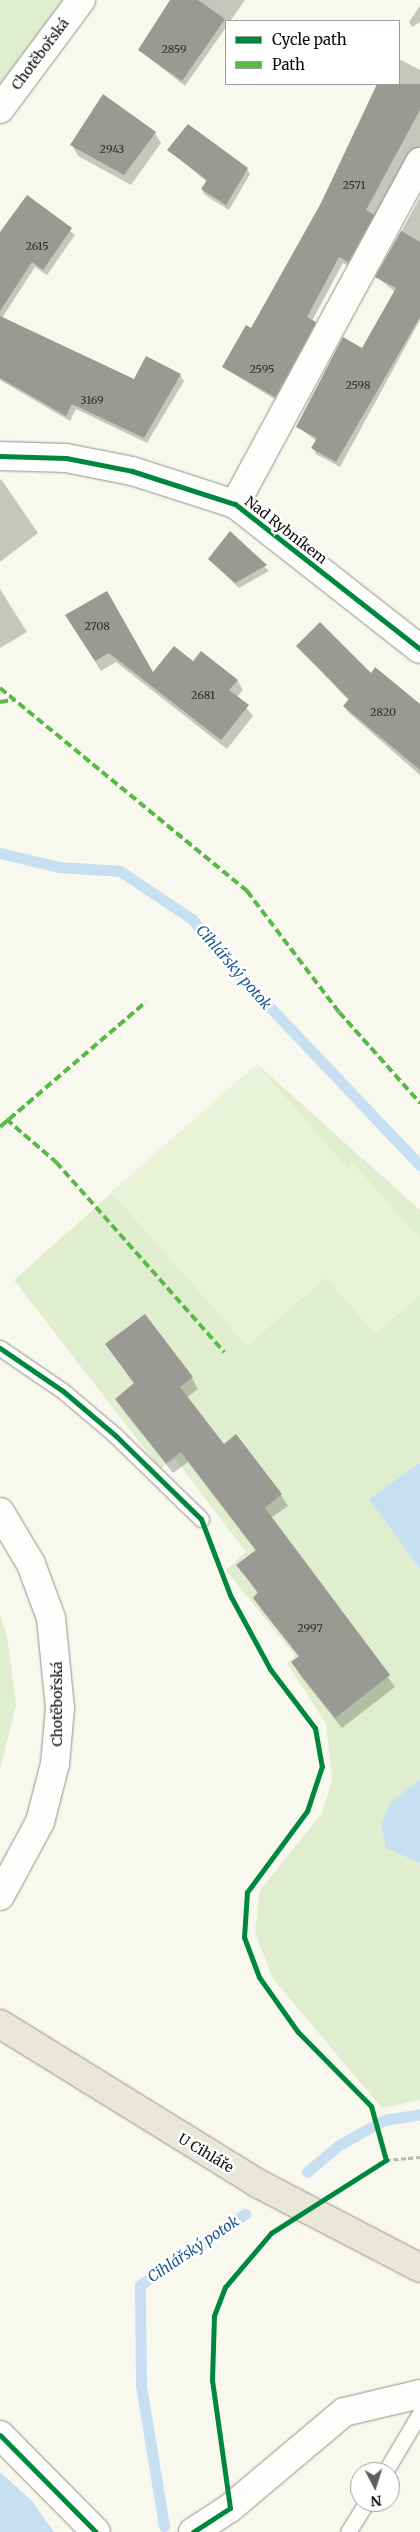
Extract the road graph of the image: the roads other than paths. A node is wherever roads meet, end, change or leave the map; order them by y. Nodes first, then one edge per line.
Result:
1 (81, 0) edge
2 (0, 109) edge
3 (420, 162) edge
4 (0, 456) edge
5 (235, 504) junction
6 (420, 649) edge
7 (0, 1348) edge
8 (0, 1512) edge
9 (201, 1519) dead end
10 (0, 1896) edge
11 (0, 2024) edge
12 (420, 2268) edge
13 (420, 2394) edge
14 (420, 2414) edge
15 (0, 2435) edge
16 (391, 2462) edge
17 (360, 2512) edge
18 (96, 2532) edge
19 (193, 2532) edge
20 (348, 2532) edge

1 - 2 street, Chotěbořská
3 - 5 street, Nad Rybníkem
4 - 5 street, Nad Rybníkem
5 - 6 street, Nad Rybníkem
7 - 9 lane
8 - 10 street, Chotěbořská
11 - 12 main road, U Cihláře
13 - 19 street
14 - 16 lane
15 - 18 street
17 - 20 lane

